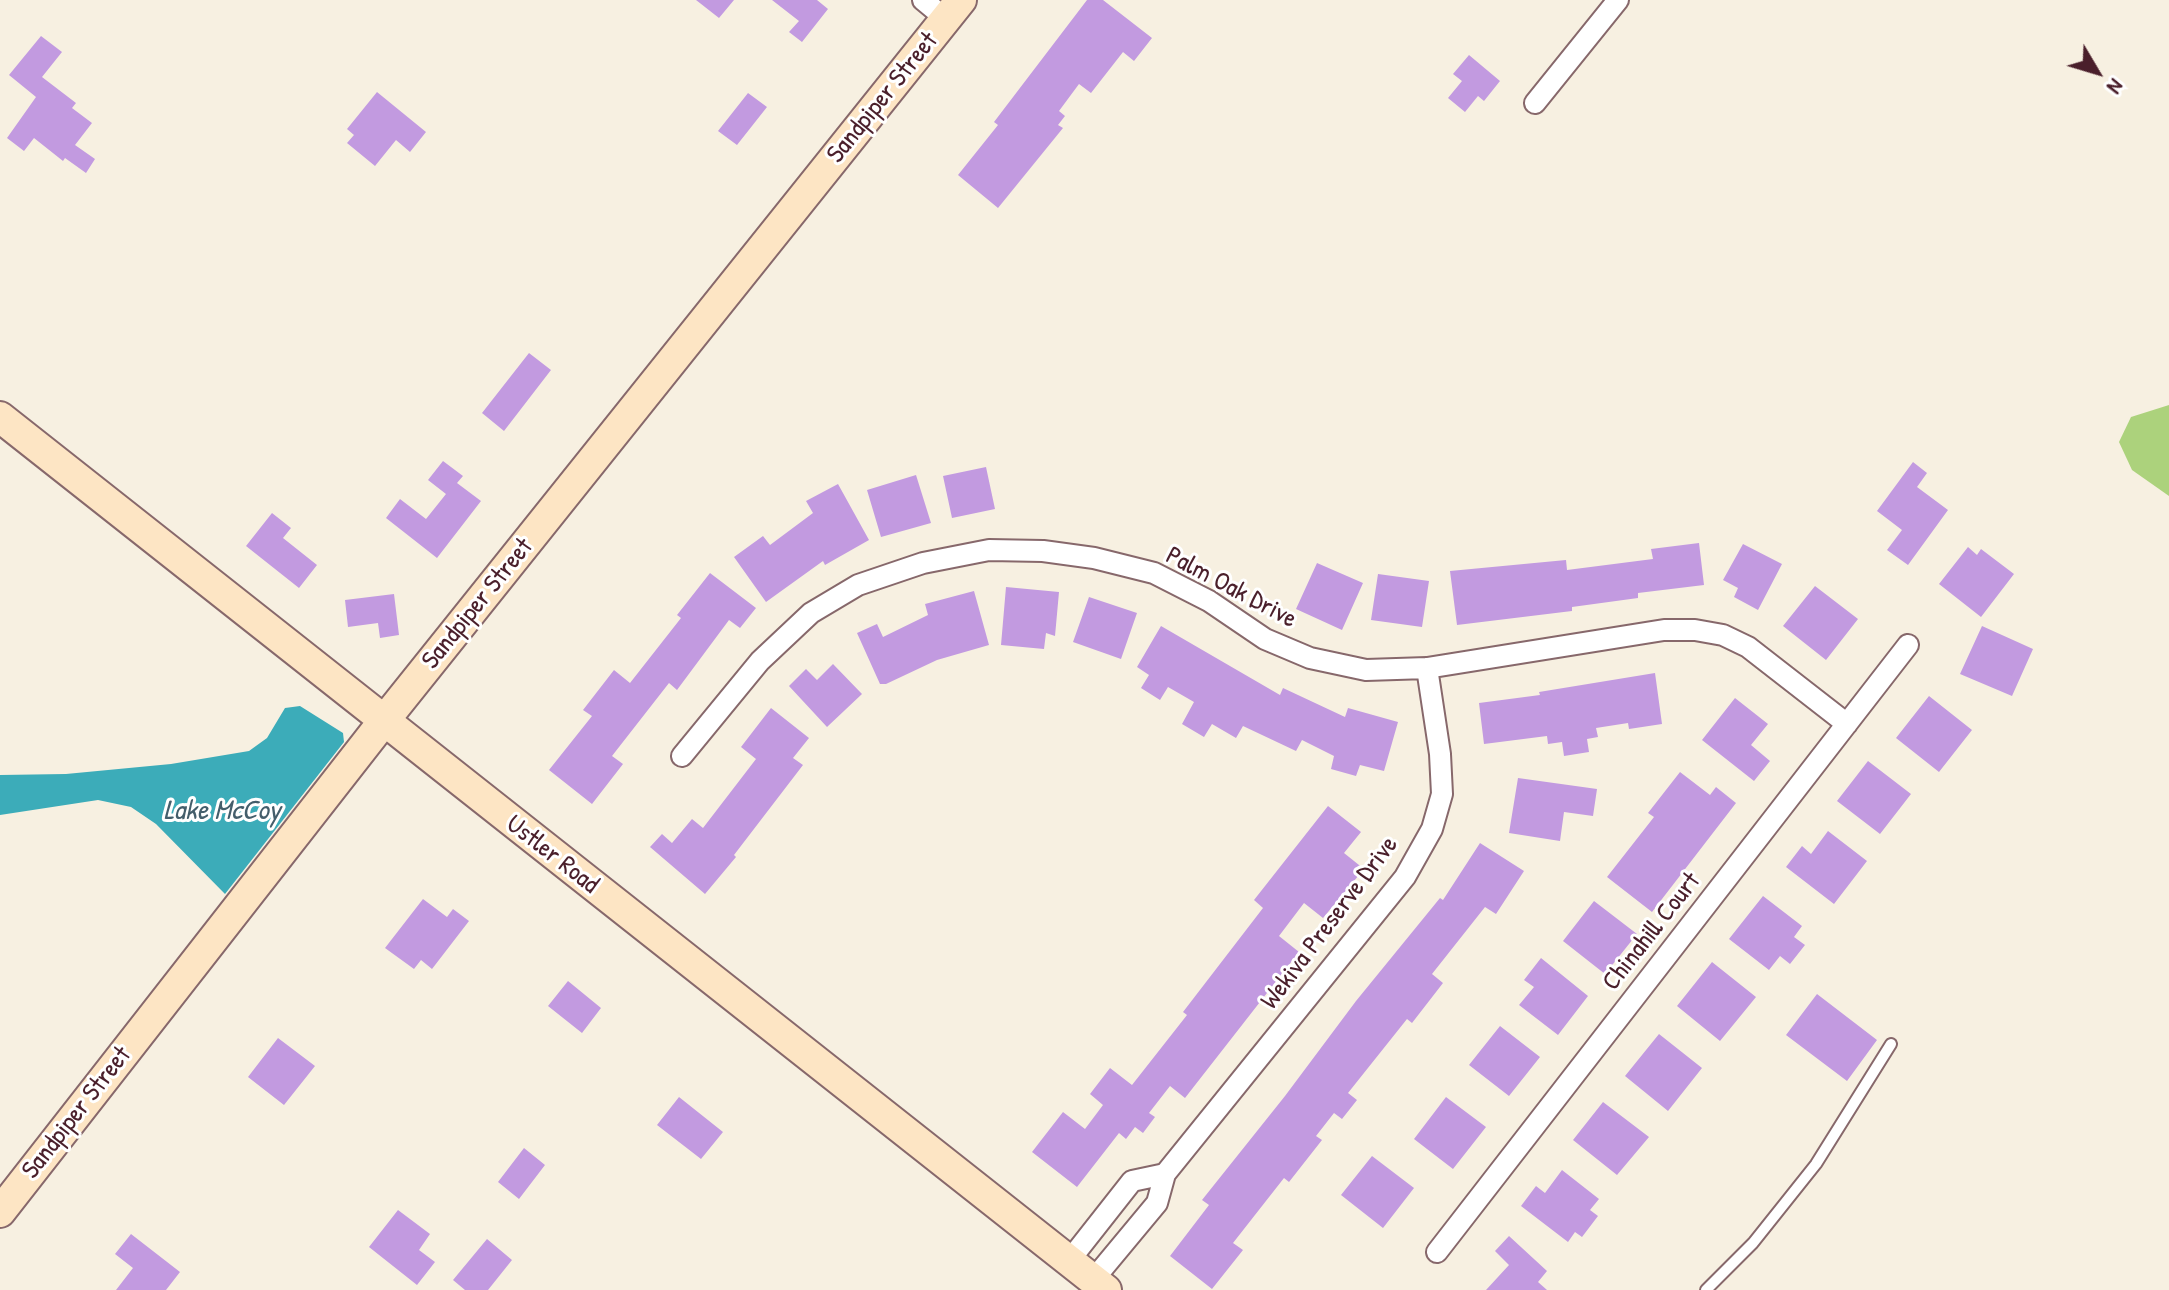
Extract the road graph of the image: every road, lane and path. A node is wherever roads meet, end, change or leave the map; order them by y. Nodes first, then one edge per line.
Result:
1 (923, 0) edge
2 (1618, 0) edge
3 (954, 10) edge
4 (1535, 103) dead end
5 (0, 417) edge
6 (1908, 645) dead end
7 (1427, 668) junction
8 (383, 722) junction
9 (1847, 724) junction
10 (682, 756) dead end
11 (1891, 1044) dead end
12 (1165, 1174) junction
13 (1110, 1209) junction
14 (0, 1212) edge
15 (1135, 1229) junction
16 (1437, 1252) dead end
17 (1069, 1261) junction
18 (1099, 1285) edge
19 (1706, 1290) edge

1 - 3 street
2 - 4 street
3 - 8 street, Sandpiper Street
5 - 8 street, Ustler Road
6 - 9 street, Chinahill Court
7 - 9 street, Palm Oak Drive
7 - 10 street, Palm Oak Drive
7 - 12 street, Wekiva Preserve Drive
8 - 14 street, Sandpiper Street
8 - 17 street, Ustler Road
9 - 16 street, Chinahill Court
11 - 19 lane
12 - 13 street
12 - 15 street, Wekiva Preserve Drive
13 - 15 street
13 - 17 street
15 - 18 street, Wekiva Preserve Drive
17 - 18 street, Ustler Road

